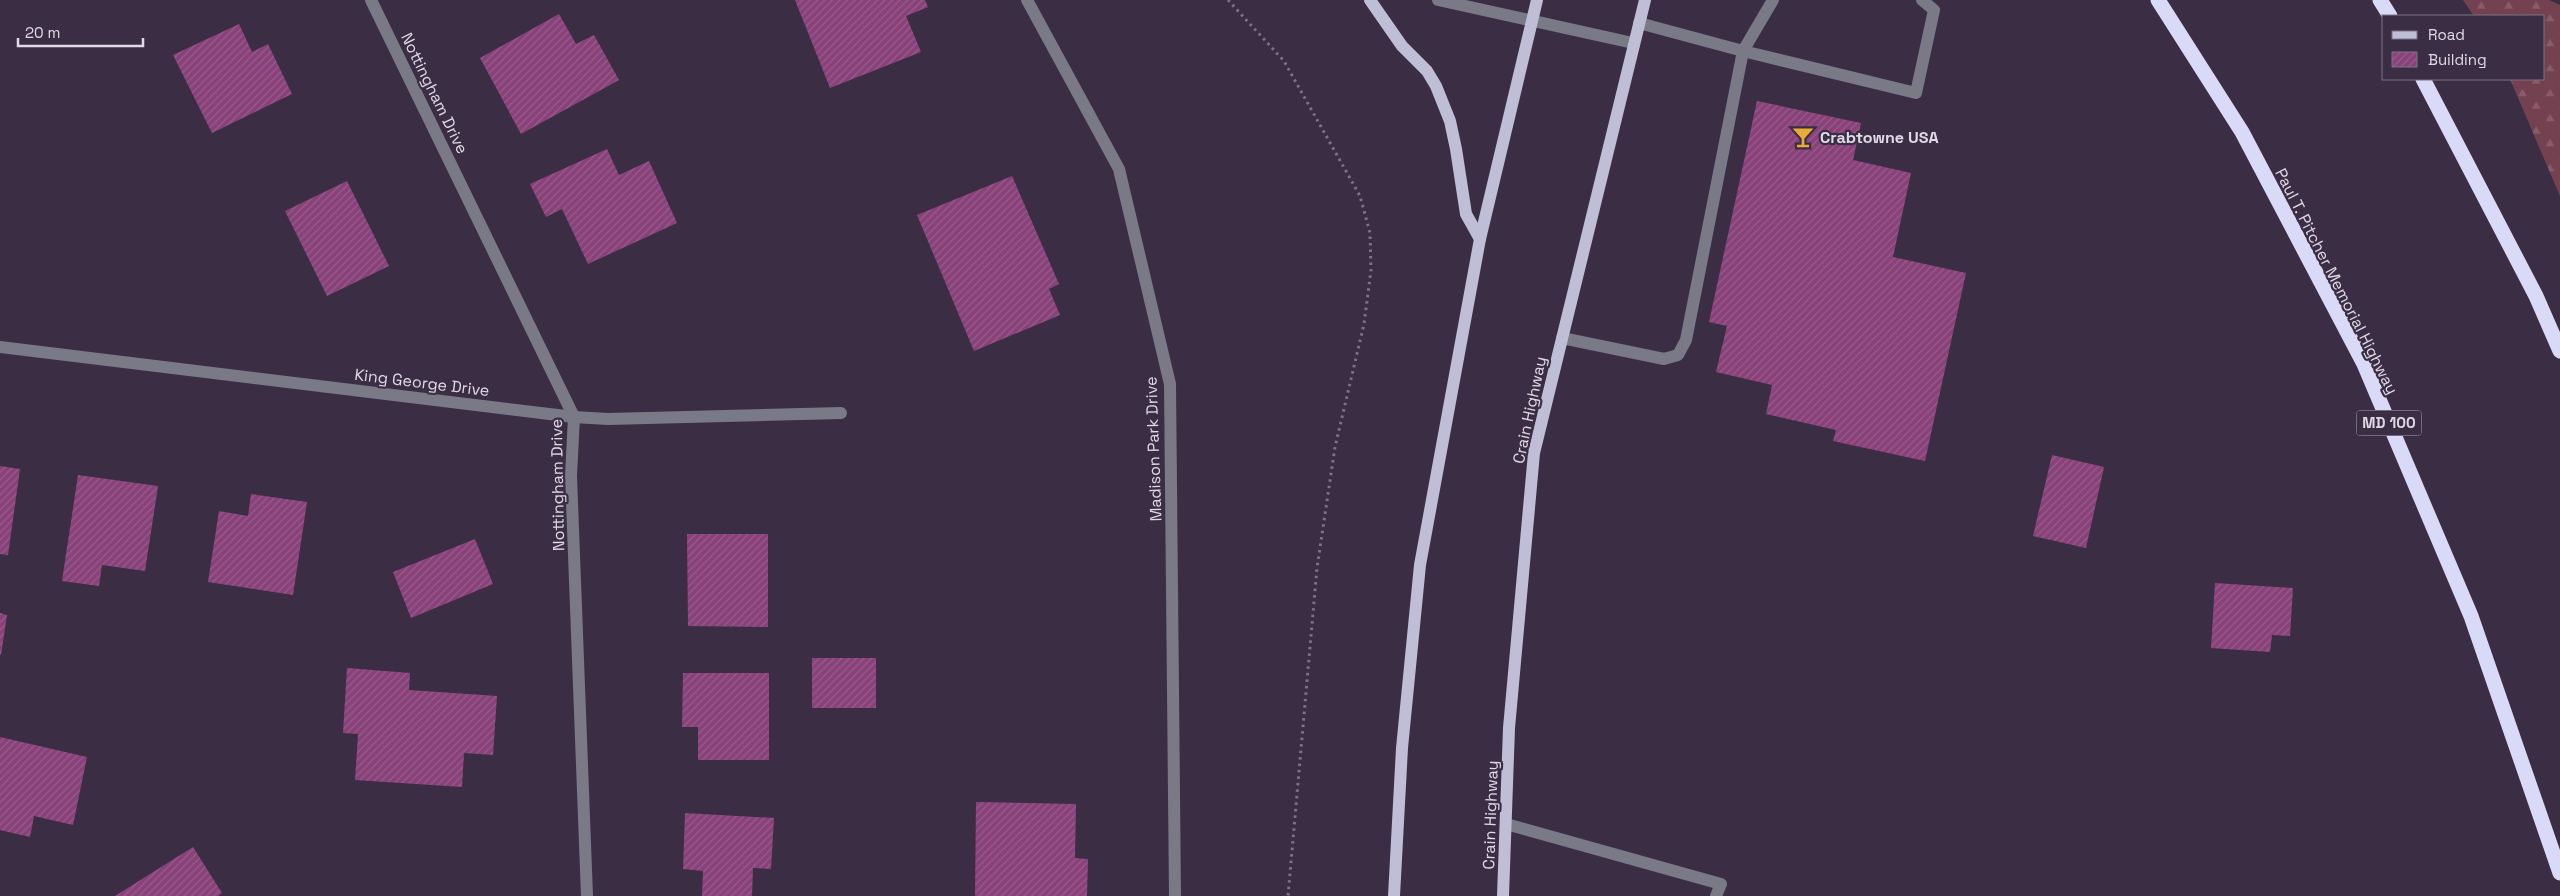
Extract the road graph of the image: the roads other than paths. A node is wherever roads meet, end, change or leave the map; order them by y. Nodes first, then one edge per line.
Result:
1 (371, 0) edge
2 (1027, 0) edge
3 (1370, 0) edge
4 (1438, 0) edge
5 (1537, 0) edge
6 (1645, 0) edge
7 (1774, 0) edge
8 (1922, 0) edge
9 (2158, 0) edge
10 (2380, 0) edge
11 (2389, 15) edge
12 (1531, 20) junction
13 (1639, 22) junction
14 (1633, 43) junction
15 (1743, 51) junction
16 (2424, 80) edge
17 (1480, 239) junction
18 (1562, 338) junction
19 (0, 347) edge
20 (2560, 351) edge
21 (841, 413) dead end
22 (574, 417) junction
23 (1506, 824) junction
24 (2560, 873) edge
25 (587, 896) edge
26 (1174, 896) edge
27 (1394, 896) edge
28 (1503, 896) edge
29 (1716, 896) edge

1 - 22 street, Nottingham Drive
2 - 26 street, Madison Park Drive
3 - 17 main road
4 - 12 street
5 - 12 main road
6 - 13 main road, Crain Highway
7 - 15 street
8 - 15 street
9 - 24 highway, Paul T. Pitcher Memorial Highway / MD 100
10 - 11 highway
12 - 14 street
12 - 17 main road
13 - 14 main road, Crain Highway
13 - 15 street
14 - 18 main road, Crain Highway
15 - 18 street
16 - 20 highway
17 - 27 main road
18 - 23 main road, Crain Highway
19 - 22 street, King George Drive
21 - 22 street, King George Drive
22 - 25 street, Nottingham Drive
23 - 28 main road, Crain Highway
23 - 29 street

